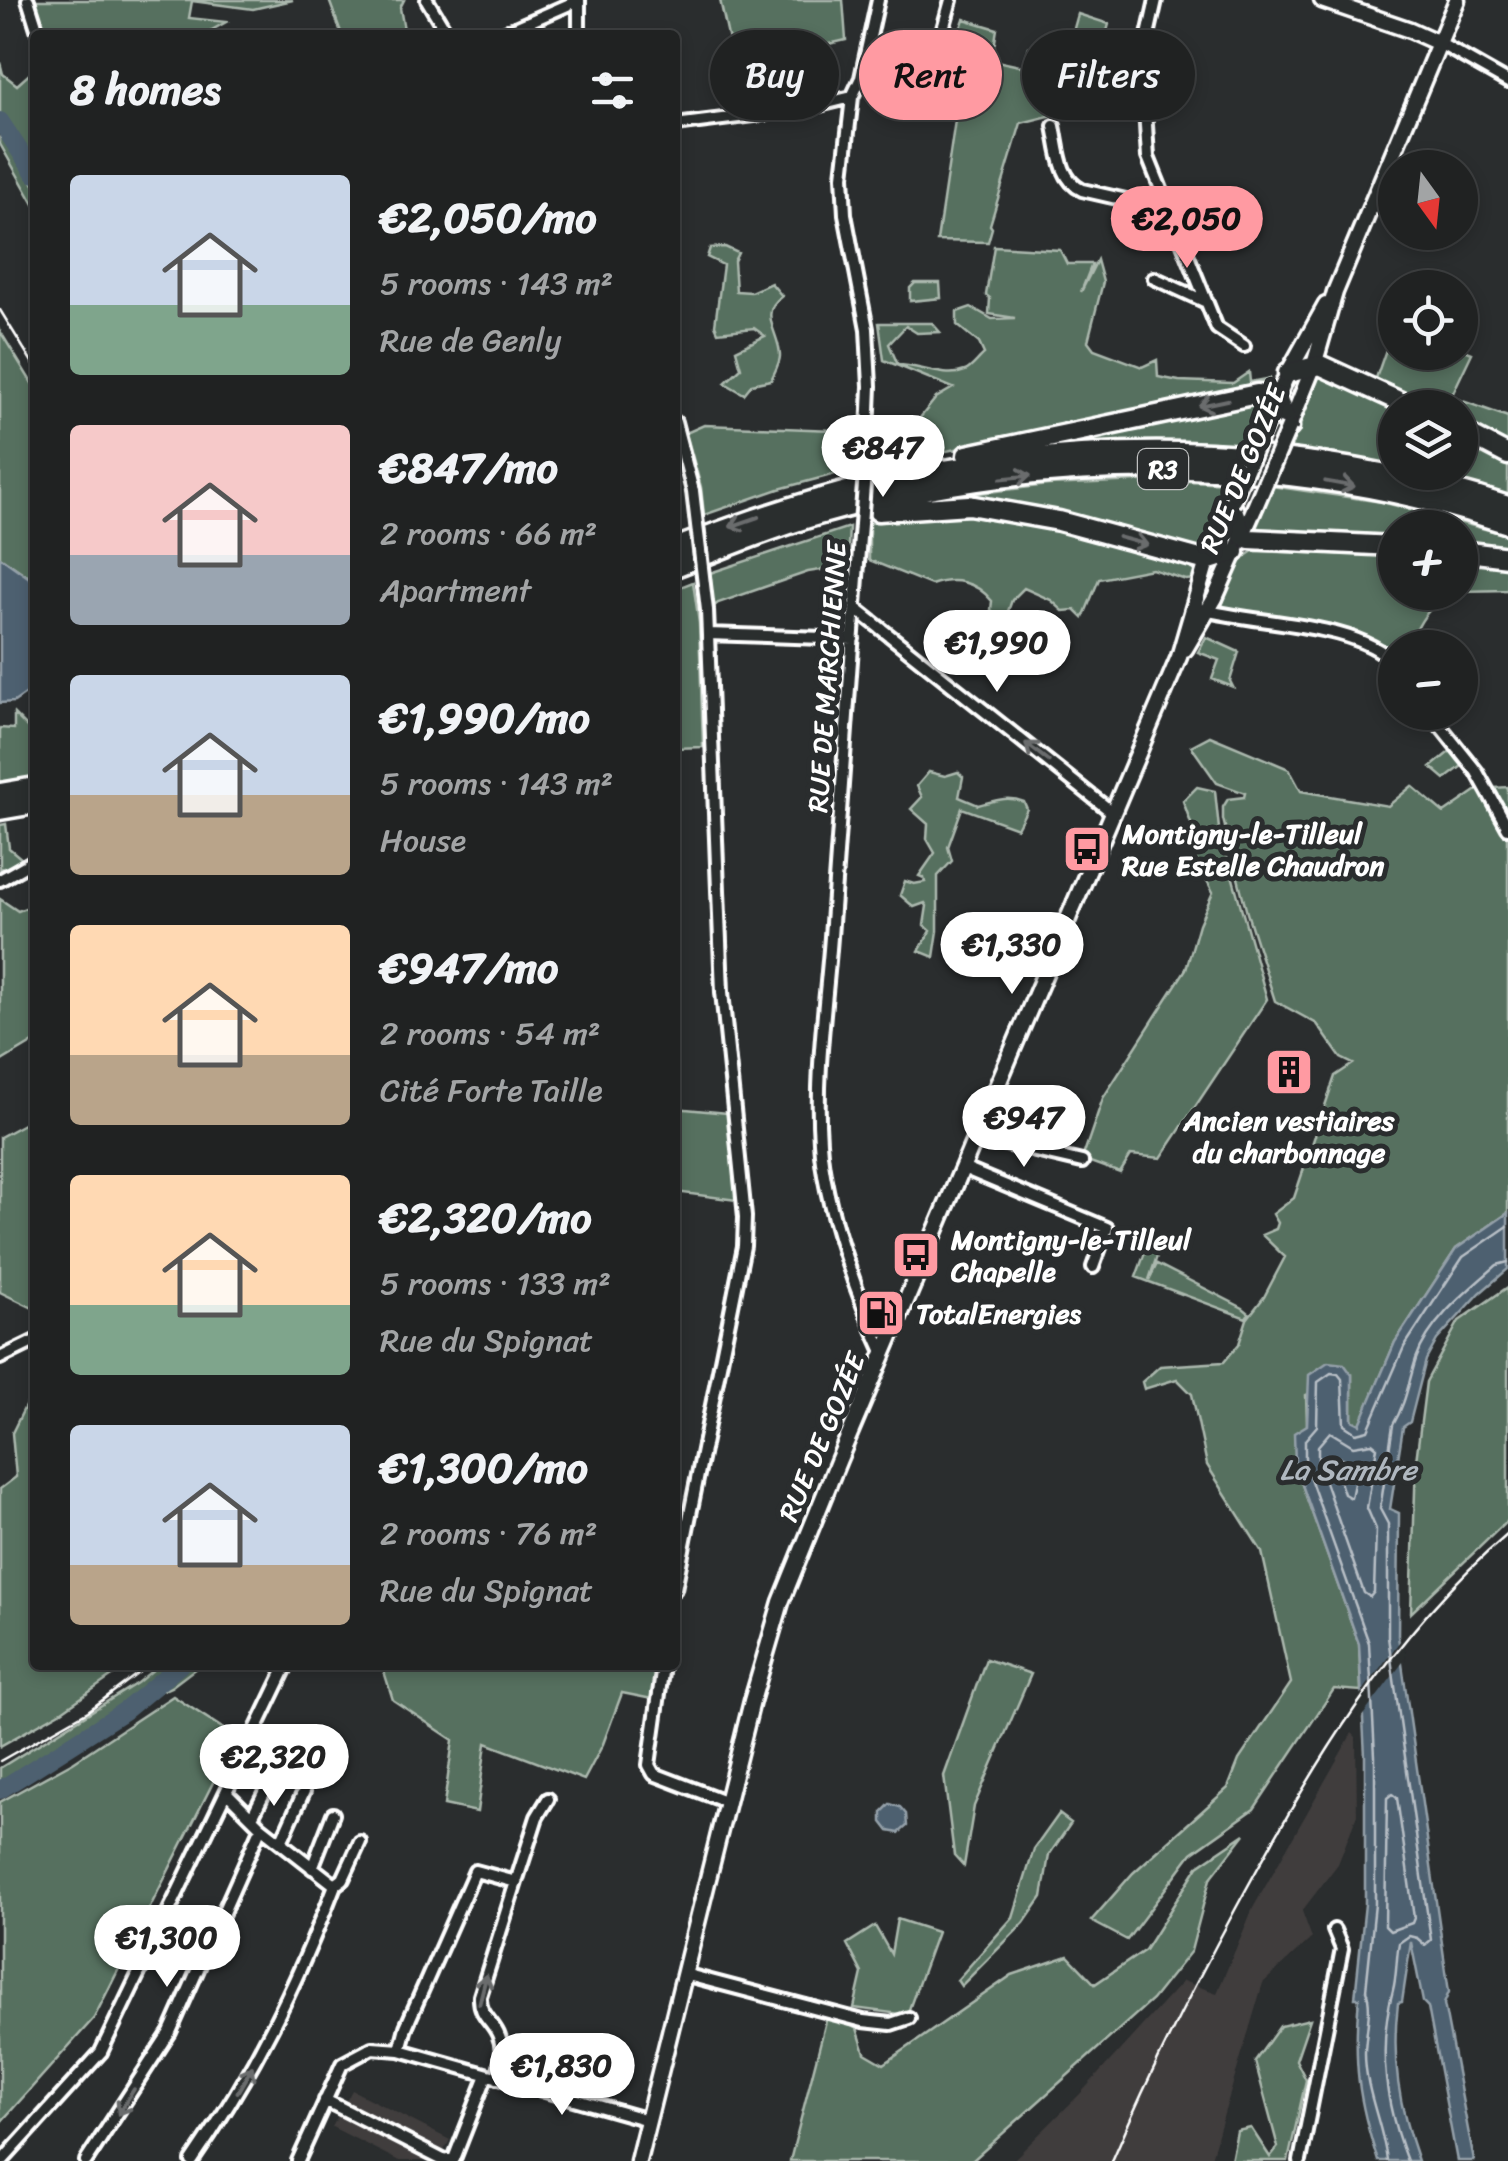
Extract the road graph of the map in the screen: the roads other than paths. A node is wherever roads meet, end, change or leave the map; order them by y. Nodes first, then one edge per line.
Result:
1 (28, 0) edge
2 (427, 0) edge
3 (579, 0) edge
4 (878, 0) edge
5 (950, 0) edge
6 (1156, 0) edge
7 (1322, 0) edge
8 (1458, 0) edge
9 (37, 30) edge
10 (445, 30) edge
11 (510, 30) edge
12 (579, 30) edge
13 (942, 30) edge
14 (1439, 43) junction
15 (1508, 82) edge
16 (852, 97) junction
17 (680, 124) edge
18 (1054, 126) dead end
19 (1170, 210) junction
20 (1154, 278) dead end
21 (1334, 292) junction
22 (1204, 301) junction
23 (1244, 346) dead end
24 (1314, 365) junction
25 (1288, 373) junction
26 (1378, 393) edge
27 (1276, 396) junction
28 (1290, 426) junction
29 (1478, 439) edge
30 (680, 441) edge
31 (1508, 455) edge
32 (906, 477) junction
33 (1231, 504) junction
34 (1508, 506) edge
35 (818, 515) junction
36 (1508, 524) edge
37 (1238, 544) junction
38 (1378, 545) edge
39 (680, 546) edge
40 (1478, 553) edge
41 (1508, 557) edge
42 (1207, 561) junction
43 (680, 566) edge
44 (855, 608) junction
45 (1200, 609) junction
46 (708, 634) junction
47 (853, 639) junction
48 (1378, 651) edge
49 (1443, 730) edge
50 (30, 788) edge
51 (0, 793) edge
52 (30, 805) edge
53 (0, 810) edge
54 (1114, 812) junction
55 (1508, 828) edge
56 (30, 863) edge
57 (0, 880) edge
58 (976, 1138) junction
59 (1082, 1162) dead end
60 (963, 1168) junction
61 (1093, 1267) dead end
62 (30, 1343) edge
63 (884, 1354) junction
64 (0, 1358) edge
65 (680, 1564) edge
66 (285, 1670) edge
67 (662, 1670) edge
68 (277, 1767) dead end
69 (304, 1792) dead end
70 (228, 1793) junction
71 (548, 1799) dead end
72 (727, 1802) junction
73 (333, 1814) dead end
74 (252, 1817) junction
75 (261, 1827) junction
76 (281, 1842) junction
77 (360, 1842) dead end
78 (312, 1868) junction
79 (516, 1882) junction
80 (335, 1886) junction
81 (1334, 1930) dead end
82 (684, 1974) junction
83 (908, 2018) dead end
84 (400, 2050) junction
85 (492, 2077) junction
86 (325, 2100) junction
87 (648, 2120) junction
88 (2, 2161) edge
89 (86, 2161) edge
90 (192, 2161) edge
91 (298, 2161) edge
92 (638, 2161) edge
93 (1300, 2161) edge

1 - 9 street
2 - 10 street
3 - 11 street
3 - 12 street
4 - 16 street, RUE DE MARCHIENNE
5 - 13 street
6 - 19 street
7 - 14 main road
8 - 14 main road, RUE DE GOZÉE
14 - 15 street
14 - 21 main road, RUE DE GOZÉE
16 - 17 street
16 - 44 street, RUE DE MARCHIENNE, bridge
18 - 19 street
19 - 22 street
20 - 22 street
21 - 24 main road, RUE DE GOZÉE
21 - 25 main road, RUE DE GOZÉE
22 - 23 street
24 - 25 highway
24 - 26 highway
24 - 28 main road, RUE DE GOZÉE
25 - 27 main road, RUE DE GOZÉE
27 - 28 highway
27 -> 32 highway
27 - 33 main road, RUE DE GOZÉE, bridge
28 - 37 main road, RUE DE GOZÉE, bridge
29 - 31 highway
30 - 46 street, bridge
32 - 34 highway, R3
32 -> 39 highway, R3
33 - 37 highway
33 - 42 main road, RUE DE GOZÉE
35 -> 36 highway, R3
35 -> 42 highway
35 - 43 highway, R3
37 - 38 highway
37 - 42 highway
37 - 45 main road, RUE DE GOZÉE
40 - 41 highway
42 - 45 main road, RUE DE GOZÉE
44 - 47 street, RUE DE MARCHIENNE
54 -> 44 street
45 - 48 street
45 - 54 main road, RUE DE GOZÉE
46 - 47 street
46 - 65 street
47 - 63 street, RUE DE MARCHIENNE
49 - 55 street
50 - 51 highway
52 - 53 highway
54 - 58 main road, RUE DE GOZÉE
56 - 57 street
58 - 59 street
58 - 60 main road, RUE DE GOZÉE
60 - 61 street
60 - 63 main road, RUE DE GOZÉE
62 - 64 street
63 - 72 main road, RUE DE GOZÉE
66 - 70 street
67 - 72 street
68 - 74 street
69 - 76 street
70 - 74 street
70 - 88 street
71 - 79 street
72 - 82 main road, RUE DE GOZÉE
73 - 78 street
74 - 75 street
75 - 76 street
75 -> 89 street
76 - 78 street
77 - 80 street
78 - 80 street
79 - 84 street
85 -> 79 street
90 -> 80 street
81 - 93 street
82 - 83 street
82 - 87 main road, RUE DE GOZÉE
84 - 85 street
84 - 86 street
85 - 86 street
85 - 87 street
86 - 91 street
87 - 92 main road, RUE DE GOZÉE

